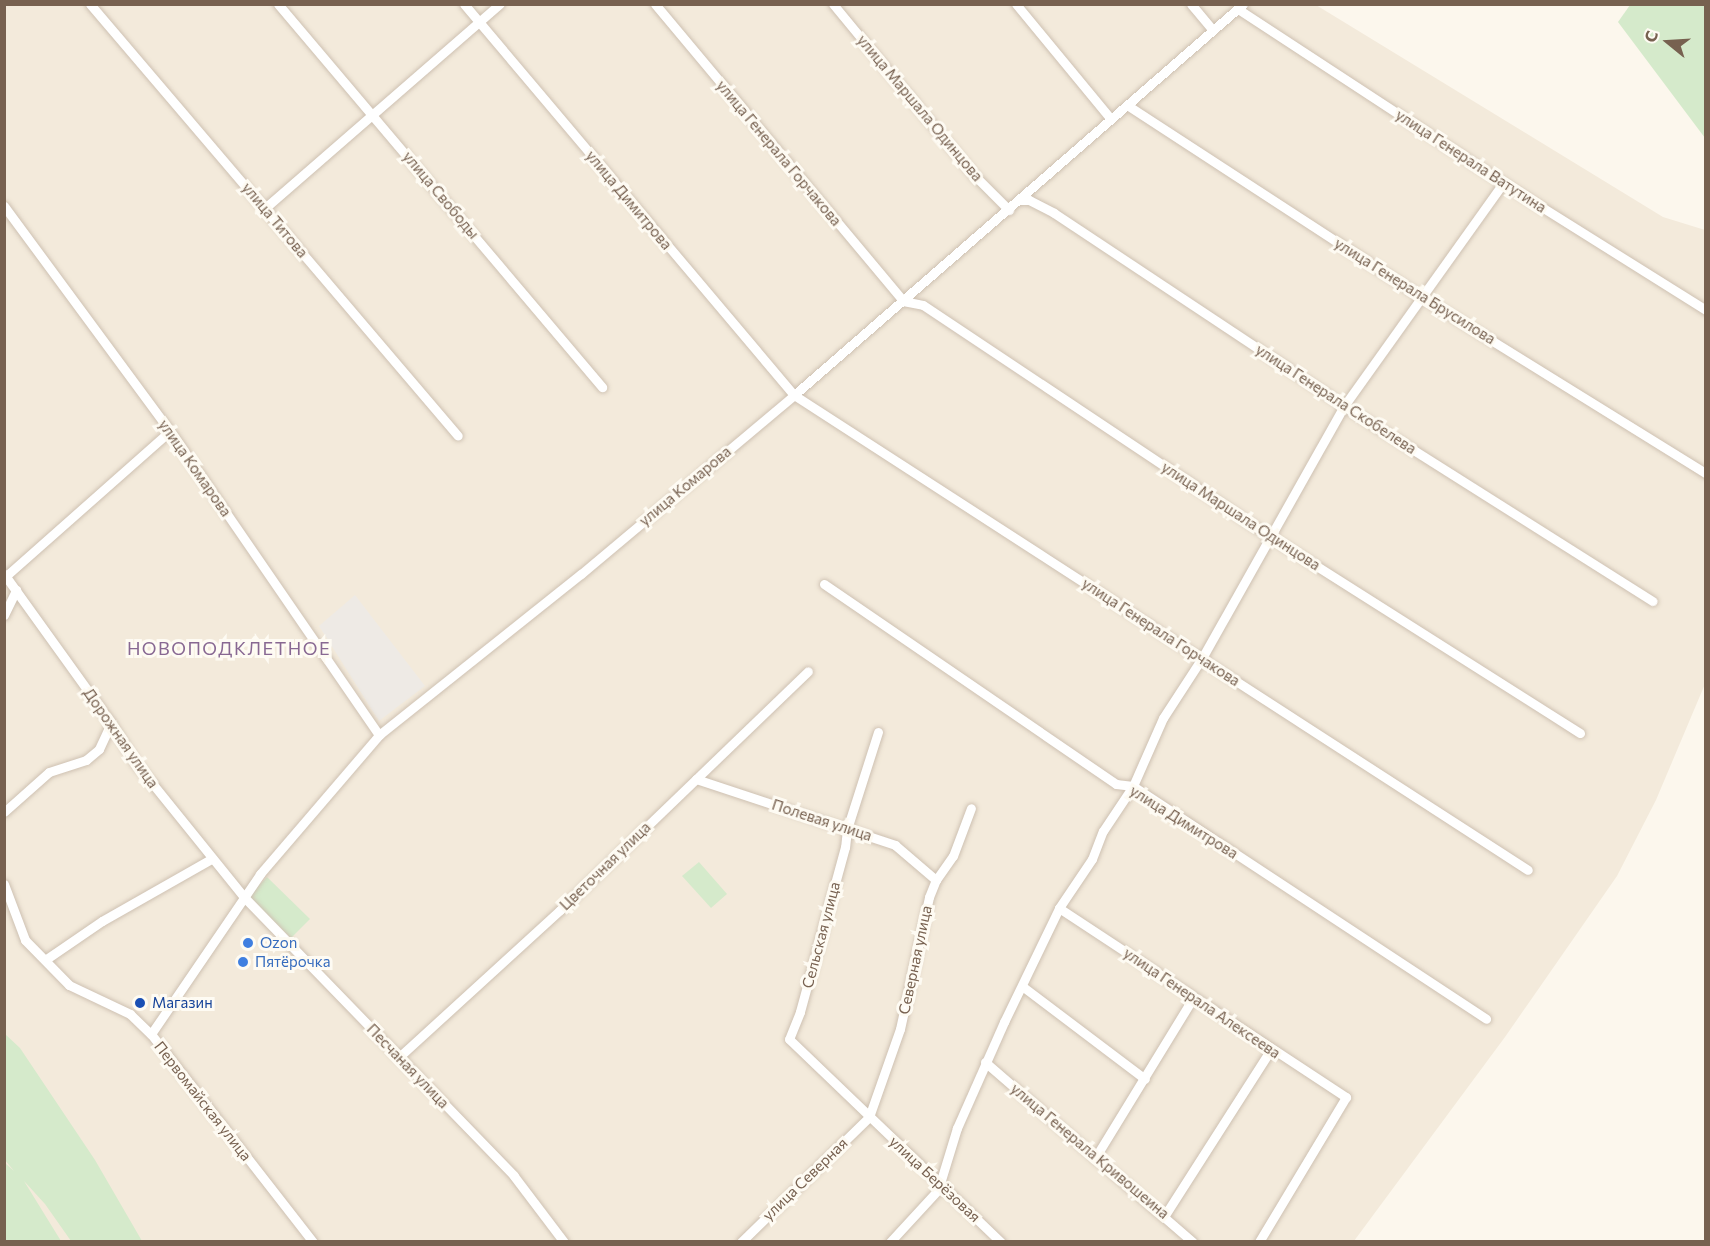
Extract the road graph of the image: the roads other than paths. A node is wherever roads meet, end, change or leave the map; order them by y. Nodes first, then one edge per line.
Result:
1 (90, 4) edge
2 (279, 4) edge
3 (464, 4) edge
4 (500, 4) edge
5 (655, 4) edge
6 (833, 4) edge
7 (1016, 4) edge
8 (1191, 4) edge
9 (1241, 7) edge
10 (480, 24) junction
11 (1213, 30) junction
12 (1127, 105) junction
13 (373, 114) junction
14 (1110, 118) junction
15 (1503, 183) junction
16 (1020, 200) junction
17 (4, 206) edge
18 (265, 208) junction
19 (1009, 210) junction
20 (1420, 296) junction
21 (903, 301) junction
22 (1706, 310) edge
23 (602, 387) dead end
24 (794, 395) junction
25 (1344, 406) junction
26 (170, 432) junction
27 (458, 436) dead end
28 (1706, 472) edge
29 (1271, 537) junction
30 (5, 575) edge
31 (824, 584) dead end
32 (16, 590) junction
33 (1652, 601) dead end
34 (4, 615) edge
35 (1202, 658) junction
36 (808, 671) dead end
37 (111, 723) junction
38 (878, 732) dead end
39 (1580, 734) dead end
40 (379, 735) junction
41 (696, 779) junction
42 (1133, 786) junction
43 (970, 808) dead end
44 (4, 812) edge
45 (847, 829) junction
46 (212, 859) junction
47 (1528, 870) dead end
48 (936, 880) junction
49 (4, 884) edge
50 (244, 897) junction
51 (1059, 908) junction
52 (45, 960) junction
53 (1022, 986) junction
54 (1193, 998) junction
55 (1486, 1019) dead end
56 (150, 1034) junction
57 (789, 1039) joint
58 (1271, 1049) junction
59 (399, 1057) junction
60 (985, 1062) junction
61 (1145, 1079) junction
62 (869, 1117) junction
63 (1095, 1158) junction
64 (940, 1183) junction
65 (1166, 1215) junction
66 (313, 1242) edge
67 (564, 1242) edge
68 (741, 1242) edge
69 (891, 1242) edge
70 (1001, 1242) edge
71 (1193, 1242) edge
72 (1259, 1242) edge

1 - 18 street, улица Титова
2 - 13 street, улица Свободы
3 - 10 street, улица Димитрова
4 - 10 street
5 - 21 street, улица Генерала Горчакова
6 - 19 street, улица Маршала Одинцова
7 - 14 street
8 - 11 street
9 - 11 street, улица Комарова
9 - 15 street, улица Генерала Ватутина
10 - 13 street
10 - 24 street, улица Димитрова
11 - 12 street, улица Комарова
12 - 14 street, улица Комарова
12 - 20 street, улица Генерала Брусилова
13 - 18 street
13 - 23 street, улица Свободы
14 - 16 street, улица Комарова
15 - 20 street
15 - 22 street, улица Генерала Ватутина
16 - 19 street, улица Комарова
16 - 25 street, улица Генерала Скобелева
17 - 26 street, улица Комарова
18 - 27 street, улица Титова
19 - 21 street, улица Комарова
20 - 25 street
20 - 28 street, улица Генерала Брусилова
21 - 24 street, улица Комарова
21 - 29 street, улица Маршала Одинцова
24 - 35 street, улица Генерала Горчакова
24 - 40 street, улица Комарова
25 - 29 street
25 - 33 street, улица Генерала Скобелева
26 - 30 street
26 - 40 street, улица Комарова
29 - 35 street
29 - 39 street, улица Маршала Одинцова
30 - 32 street, Дорожная улица
31 - 42 street, улица Димитрова
32 - 34 street
32 - 37 street, Дорожная улица
35 - 42 street
35 - 47 street, улица Генерала Горчакова
36 - 41 street, Цветочная улица
37 - 44 street
37 - 46 street, Дорожная улица
38 - 45 street, Сельская улица
40 - 50 street, улица Комарова
41 - 45 street, Полевая улица
41 - 59 street, Цветочная улица
42 - 51 street
42 - 55 street, улица Димитрова
43 - 48 street, Северная улица
45 - 48 street, Полевая улица
45 - 57 street, Сельская улица
46 - 50 street, Дорожная улица
46 - 52 street
48 - 62 street, Северная улица
49 - 52 street
50 - 56 street, Первомайская улица
50 - 59 street, Песчаная улица
51 - 53 street
51 - 54 street, улица Генерала Алексеева
52 - 56 street
53 - 60 street
53 - 61 street
54 - 58 street, улица Генерала Алексеева
54 - 61 street
56 - 66 street, Первомайская улица
57 - 62 street, улица Берёзовая
58 - 65 street
58 - 72 street, улица Генерала Алексеева
59 - 67 street, Песчаная улица
60 - 63 street, улица Генерала Кривошеина
60 - 64 street
61 - 63 street
62 - 64 street, улица Берёзовая
62 - 68 street, улица Северная
63 - 65 street, улица Генерала Кривошеина
64 - 69 street
64 - 70 street, улица Берёзовая
65 - 71 street, улица Генерала Кривошеина

